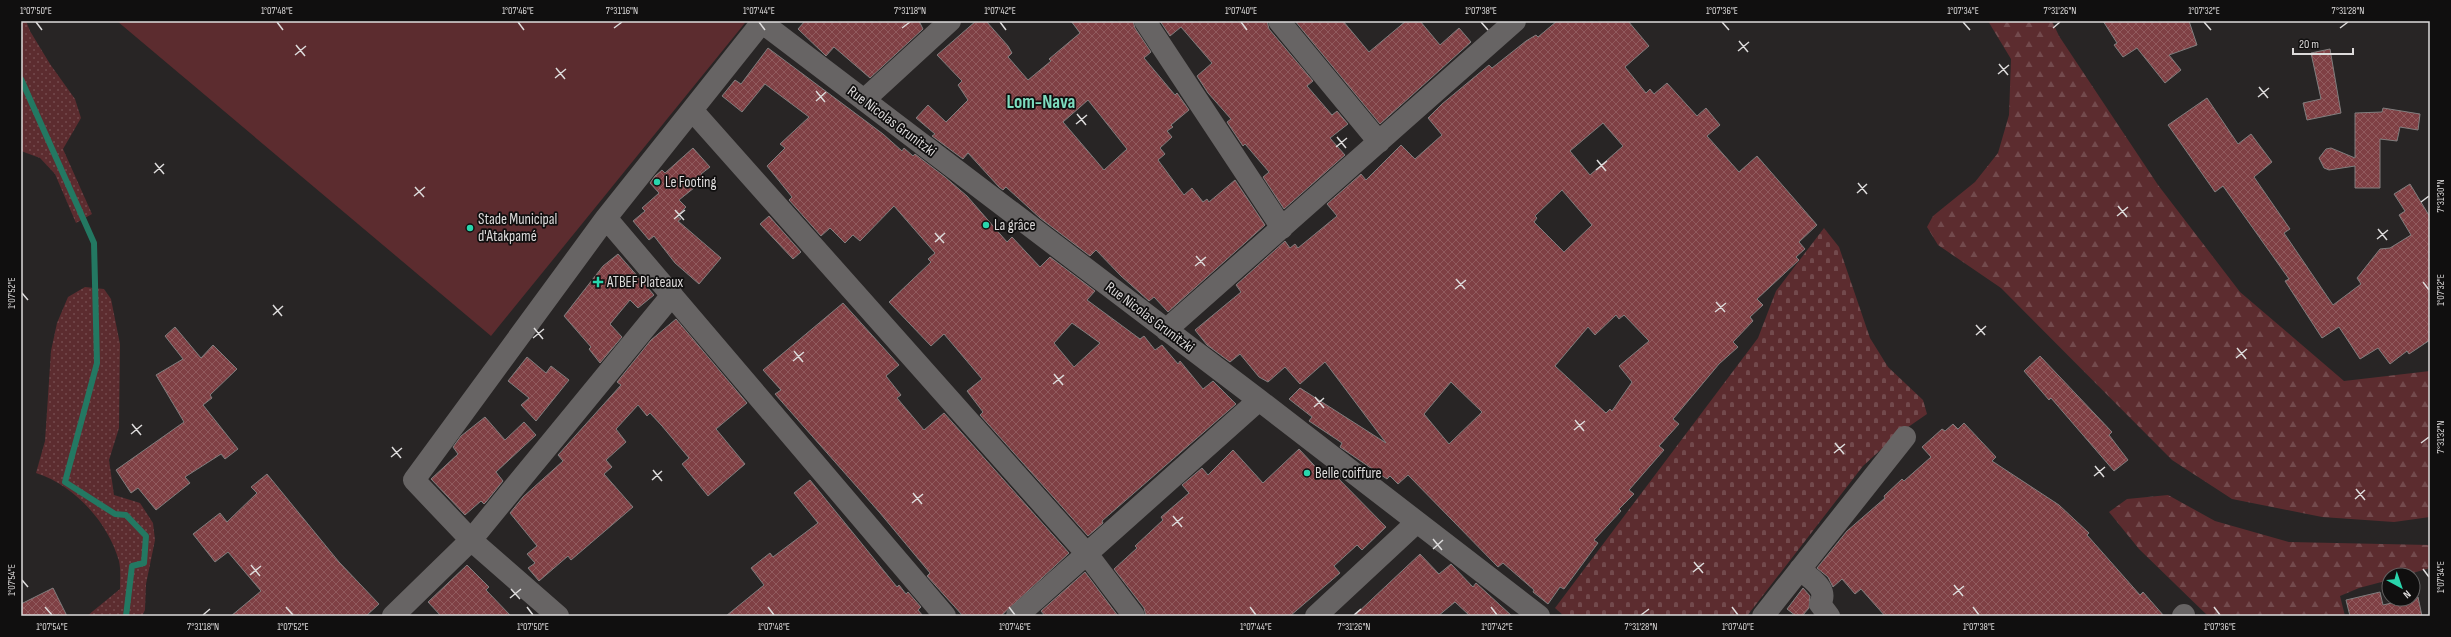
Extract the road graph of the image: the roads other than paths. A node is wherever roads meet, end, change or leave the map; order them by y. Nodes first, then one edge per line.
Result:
1 (950, 21) edge
2 (1145, 21) edge
3 (1279, 21) edge
4 (1515, 21) edge
5 (761, 22) edge
6 (864, 100) junction
7 (692, 110) junction
8 (1379, 142) junction
9 (606, 218) junction
10 (1282, 228) junction
11 (672, 295) junction
12 (1166, 330) junction
13 (1259, 400) junction
14 (1905, 437) dead end
15 (1417, 522) junction
16 (471, 540) junction
17 (1087, 554) junction
18 (1800, 569) junction
19 (393, 616) edge
20 (558, 616) edge
21 (945, 616) edge
22 (1017, 616) edge
23 (1134, 616) edge
24 (1316, 616) edge
25 (1539, 616) edge
26 (1763, 616) edge
27 (1829, 616) edge

1 - 6 street
2 - 10 street
3 - 8 street
4 - 8 street
5 - 6 street, Rue Nicolas Grunitzki
5 - 7 street
6 - 12 street, Rue Nicolas Grunitzki
7 - 9 street
7 - 17 street
8 - 10 street
9 - 11 street
9 - 16 street
10 - 12 street
11 - 16 street
11 - 21 street
12 - 13 street, Rue Nicolas Grunitzki
13 - 15 street, Rue Nicolas Grunitzki
13 - 17 street
14 - 18 street
15 - 24 street
15 - 25 street, Rue Nicolas Grunitzki
16 - 19 street
16 - 20 street
17 - 22 street
17 - 23 street
18 - 26 street
18 - 27 street

